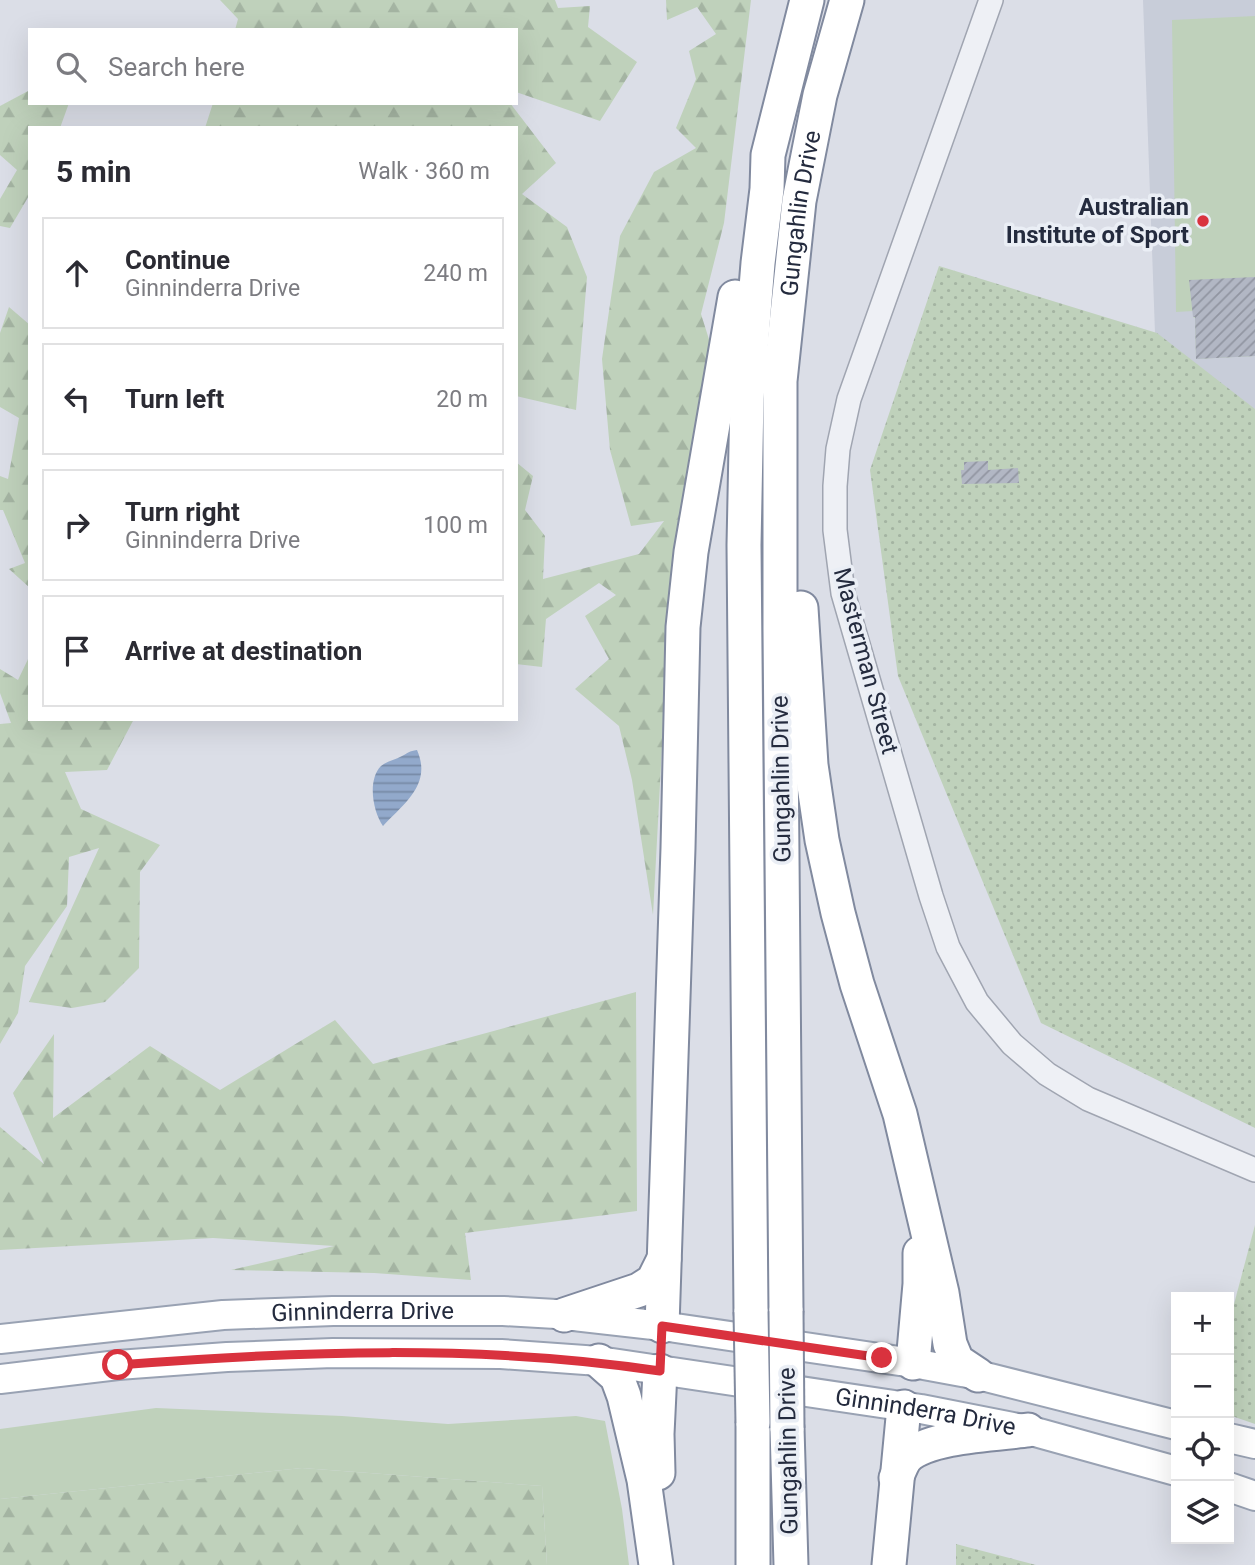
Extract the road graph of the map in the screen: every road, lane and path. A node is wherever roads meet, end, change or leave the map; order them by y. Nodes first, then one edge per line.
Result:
1 (807, 0) edge
2 (847, 0) edge
3 (991, 0) edge
4 (768, 155) junction
5 (791, 277) junction
6 (1255, 1170) edge
7 (919, 1195) junction
8 (664, 1259) junction
9 (564, 1315) junction
10 (662, 1326) junction
11 (0, 1339) edge
12 (599, 1362) junction
13 (913, 1363) junction
14 (660, 1371) junction
15 (978, 1375) junction
16 (0, 1379) edge
17 (904, 1406) junction
18 (1171, 1423) edge
19 (1028, 1430) junction
20 (1234, 1439) edge
21 (1255, 1444) edge
22 (1171, 1470) edge
23 (896, 1478) junction
24 (1234, 1489) edge
25 (1255, 1496) edge
26 (656, 1565) edge
27 (669, 1565) edge
28 (753, 1565) edge
29 (790, 1565) edge
30 (889, 1565) edge

1 - 4 highway, Gungahlin Drive
2 - 5 highway, Gungahlin Drive
3 - 6 street, Masterman Street
4 - 8 highway
4 - 28 highway, Gungahlin Drive, bridge
5 - 7 highway
5 - 29 highway, Gungahlin Drive, bridge
7 - 13 highway
7 - 15 highway
8 - 9 highway
8 - 10 highway
9 - 10 main road, Ginninderra Drive
9 - 11 main road, Ginninderra Drive
10 - 13 main road, Ginninderra Drive
10 - 14 main road
12 - 14 main road, Ginninderra Drive
12 - 16 main road, Ginninderra Drive
12 - 26 highway
13 - 15 main road, Ginninderra Drive
13 - 17 main road
14 - 17 main road, Ginninderra Drive
14 - 27 highway
15 - 18 main road, Ginninderra Drive
17 - 19 main road, Ginninderra Drive
17 - 23 highway
19 - 22 main road, Ginninderra Drive
19 - 23 highway
20 - 21 main road
23 - 30 highway
24 - 25 main road

